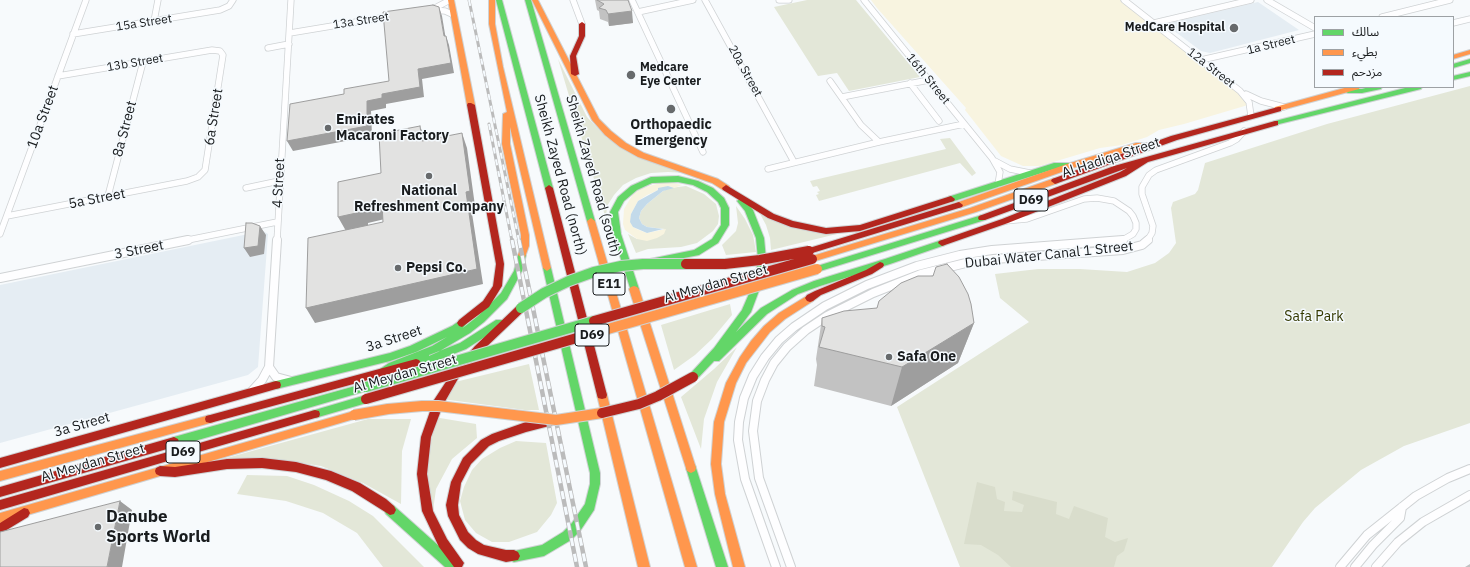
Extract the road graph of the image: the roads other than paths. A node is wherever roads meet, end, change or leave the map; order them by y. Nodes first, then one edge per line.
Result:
1 (86, 0) edge
2 (158, 0) edge
3 (233, 0) edge
4 (291, 0) edge
5 (451, 0) edge
6 (492, 0) edge
7 (499, 0) edge
8 (528, 0) edge
9 (535, 0) edge
10 (573, 0) edge
11 (632, 0) edge
12 (693, 0) edge
13 (706, 0) edge
14 (779, 0) edge
15 (789, 0) edge
16 (864, 0) edge
17 (1124, 0) edge
18 (1251, 0) edge
19 (1267, 0) edge
20 (1272, 0) edge
21 (1450, 0) edge
22 (682, 3) junction
23 (433, 9) junction
24 (426, 10) edge
25 (1285, 10) junction
26 (637, 11) junction
27 (397, 15) edge
28 (454, 15) junction
29 (1388, 16) edge
30 (1296, 17) junction
31 (1470, 19) edge
32 (154, 21) junction
33 (1153, 22) junction
34 (1454, 23) edge
35 (582, 24) joint
36 (1314, 27) edge
37 (1314, 32) edge
38 (290, 33) junction
39 (1314, 33) edge
40 (73, 34) junction
41 (289, 44) junction
42 (268, 48) dead end
43 (212, 50) joint
44 (1203, 61) junction
45 (1470, 61) edge
46 (143, 62) junction
47 (1454, 66) edge
48 (1470, 70) edge
49 (1470, 74) edge
50 (58, 76) junction
51 (1456, 77) edge
52 (929, 80) junction
53 (830, 81) dead end
54 (910, 84) junction
55 (577, 85) junction
56 (1352, 88) edge
57 (1374, 88) edge
58 (1414, 88) edge
59 (1345, 90) junction
60 (1240, 91) junction
61 (842, 97) junction
62 (1284, 106) junction
63 (510, 107) junction
64 (1251, 116) junction
65 (939, 121) dead end
66 (964, 124) junction
67 (1244, 131) junction
68 (876, 143) junction
69 (1152, 146) junction
70 (703, 152) dead end
71 (992, 158) junction
72 (1144, 160) junction
73 (797, 162) junction
74 (1070, 166) junction
75 (768, 169) dead end
76 (1031, 173) junction
77 (279, 181) junction
78 (187, 182) joint
79 (998, 184) junction
80 (724, 186) junction
81 (246, 188) dead end
82 (108, 196) junction
83 (7, 216) junction
84 (1005, 221) junction
85 (277, 222) junction
86 (0, 234) edge
87 (811, 255) junction
88 (643, 264) junction
89 (880, 264) junction
90 (817, 269) joint
91 (0, 278) edge
92 (521, 308) junction
93 (270, 367) junction
94 (383, 372) junction
95 (693, 377) junction
96 (292, 381) junction
97 (250, 392) junction
98 (556, 420) junction
99 (136, 439) junction
100 (43, 451) junction
101 (0, 463) edge
102 (1470, 469) edge
103 (160, 471) junction
104 (0, 476) edge
105 (0, 492) edge
106 (1470, 495) edge
107 (0, 505) edge
108 (1402, 507) junction
109 (27, 510) junction
110 (0, 518) edge
111 (0, 529) edge
112 (454, 567) edge
113 (461, 567) edge
114 (644, 567) edge
115 (691, 567) edge
116 (722, 567) edge
117 (739, 567) edge
118 (776, 567) edge
119 (792, 567) edge
120 (1340, 567) edge
121 (1356, 567) edge
122 (1376, 567) edge

1 - 40 street, 10a Street
2 - 32 street
3 - 32 street, 15a Street
4 - 38 street, 4 Street
5 - 23 street
5 - 28 main road, 3a Street
6 - 63 main road
7 - 114 main road, Sheikh Zayed Road (north) / E11
8 - 115 main road, Sheikh Zayed Road (south) / E11
9 - 55 main road
10 - 35 street
11 - 26 street
12 - 22 street
13 - 22 street
13 - 73 street, 20a Street
14 - 15 street
16 - 52 street, 16th Street
17 - 33 street, 12a Street
18 - 33 street
19 - 25 street
20 - 25 street
21 - 29 street
22 - 26 street
23 - 24 street
23 - 28 street
25 - 30 street
26 - 70 street
27 - 38 street, 13a Street
28 - 96 main road, 3a Street
30 - 36 street
30 - 37 street
31 - 34 street
32 - 40 street, 15a Street
33 - 44 street, 12a Street
35 - 55 main road
38 - 41 street, 4 Street
39 - 44 street, 1a Street
40 - 50 street, 10a Street
41 - 42 street
41 - 77 street, 4 Street
43 - 46 street, 13b Street
43 - 78 street, 6a Street
44 - 60 street, 12a Street
45 - 47 main road
46 - 50 street, 13b Street
46 - 82 street, 8a Street
48 - 51 main road
49 - 51 main road
50 - 83 street, 10a Street
52 - 54 street
52 - 66 street, 16th Street
53 - 61 street
54 - 61 street
54 - 65 street
55 - 80 main road
56 - 59 main road, Al Hadiqa Street / D69
57 - 59 main road
58 - 67 main road, Al Hadiqa Street / D69
59 - 62 main road, Al Hadiqa Street / D69
60 - 62 street, 12a Street
60 - 64 street, 12a Street
61 - 68 street
62 - 64 main road, Al Hadiqa Street / D69
63 - 94 main road
63 - 98 main road
64 - 69 main road, Al Hadiqa Street / D69
66 - 68 street
66 - 71 street, 16th Street
67 - 72 main road, Al Hadiqa Street / D69
67 - 119 street, Dubai Water Canal 1 Street
68 - 73 street
69 - 74 main road
69 - 87 main road, Al Hadiqa Street / D69
71 - 76 street, 16th Street
71 - 79 street, 16th Street
72 - 84 main road
72 - 90 main road, Al Hadiqa Street / D69
73 - 75 street
74 - 76 main road
74 - 87 main road
76 - 79 main road
77 - 81 street
77 - 85 street, 4 Street
78 - 82 street, 5a Street
79 - 80 main road
80 - 95 main road
82 - 83 street, 5a Street
83 - 86 street, 10a Street
84 - 89 main road
84 - 118 street, Dubai Water Canal 1 Street
85 - 91 street, 3 Street
85 - 93 street, 4 Street
87 - 88 main road, bridge
87 - 105 main road, Al Meydan Street / D69, bridge
88 - 92 main road, bridge
88 - 116 main road
89 - 95 main road
89 - 117 main road
90 - 107 main road, Al Meydan Street / D69, bridge
92 - 94 main road
92 - 113 main road
93 - 96 street
93 - 97 street
94 - 99 main road
95 - 98 main road, bridge
96 - 97 main road, 3a Street
97 - 100 main road, 3a Street
98 - 103 main road, bridge
99 - 100 main road
99 - 104 main road
100 - 101 main road, 3a Street
102 - 108 street
103 - 109 main road
103 - 112 main road
106 - 122 street
108 - 120 street
108 - 121 street
109 - 110 main road
109 - 111 main road

